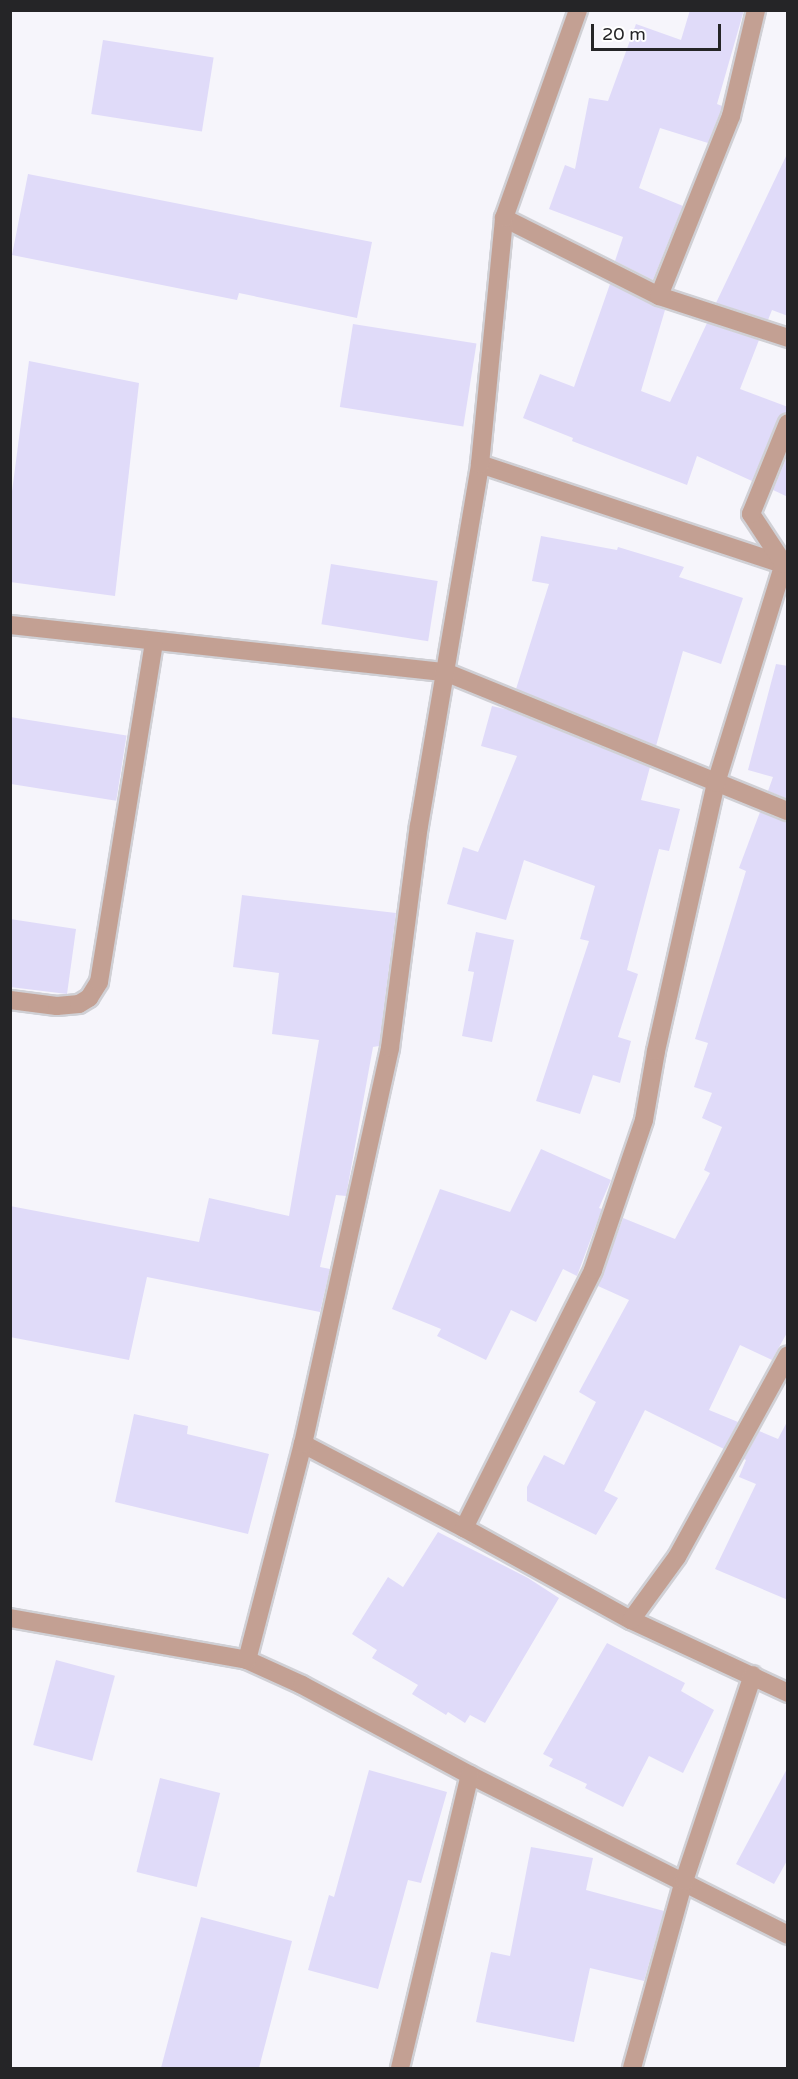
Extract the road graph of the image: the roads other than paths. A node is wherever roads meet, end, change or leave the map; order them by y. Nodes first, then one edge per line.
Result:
1 (578, 10) edge
2 (756, 10) edge
3 (504, 218) junction
4 (659, 296) junction
5 (788, 338) edge
6 (788, 423) edge
7 (480, 464) junction
8 (786, 565) edge
9 (10, 625) edge
10 (154, 641) junction
11 (445, 672) junction
12 (716, 783) junction
13 (788, 811) edge
14 (10, 1000) edge
15 (788, 1355) edge
16 (303, 1444) junction
17 (464, 1528) junction
18 (10, 1618) edge
19 (631, 1620) junction
20 (247, 1660) junction
21 (753, 1675) junction
22 (788, 1693) edge
23 (470, 1775) junction
24 (684, 1881) junction
25 (788, 1935) edge
26 (400, 2068) edge
27 (632, 2068) edge

1 - 3 street
2 - 4 street
3 - 4 street
3 - 7 street
4 - 5 street
6 - 8 street
7 - 8 street
7 - 11 street
8 - 12 street
9 - 10 street
10 - 11 street
10 - 14 street
11 - 12 street
11 - 16 street
12 - 13 street
12 - 17 street
15 - 19 street
16 - 17 street
16 - 20 street
17 - 19 street
18 - 20 street
19 - 21 street
20 - 23 street
21 - 22 street
21 - 24 street
23 - 24 street
23 - 26 street
24 - 25 street
24 - 27 street

